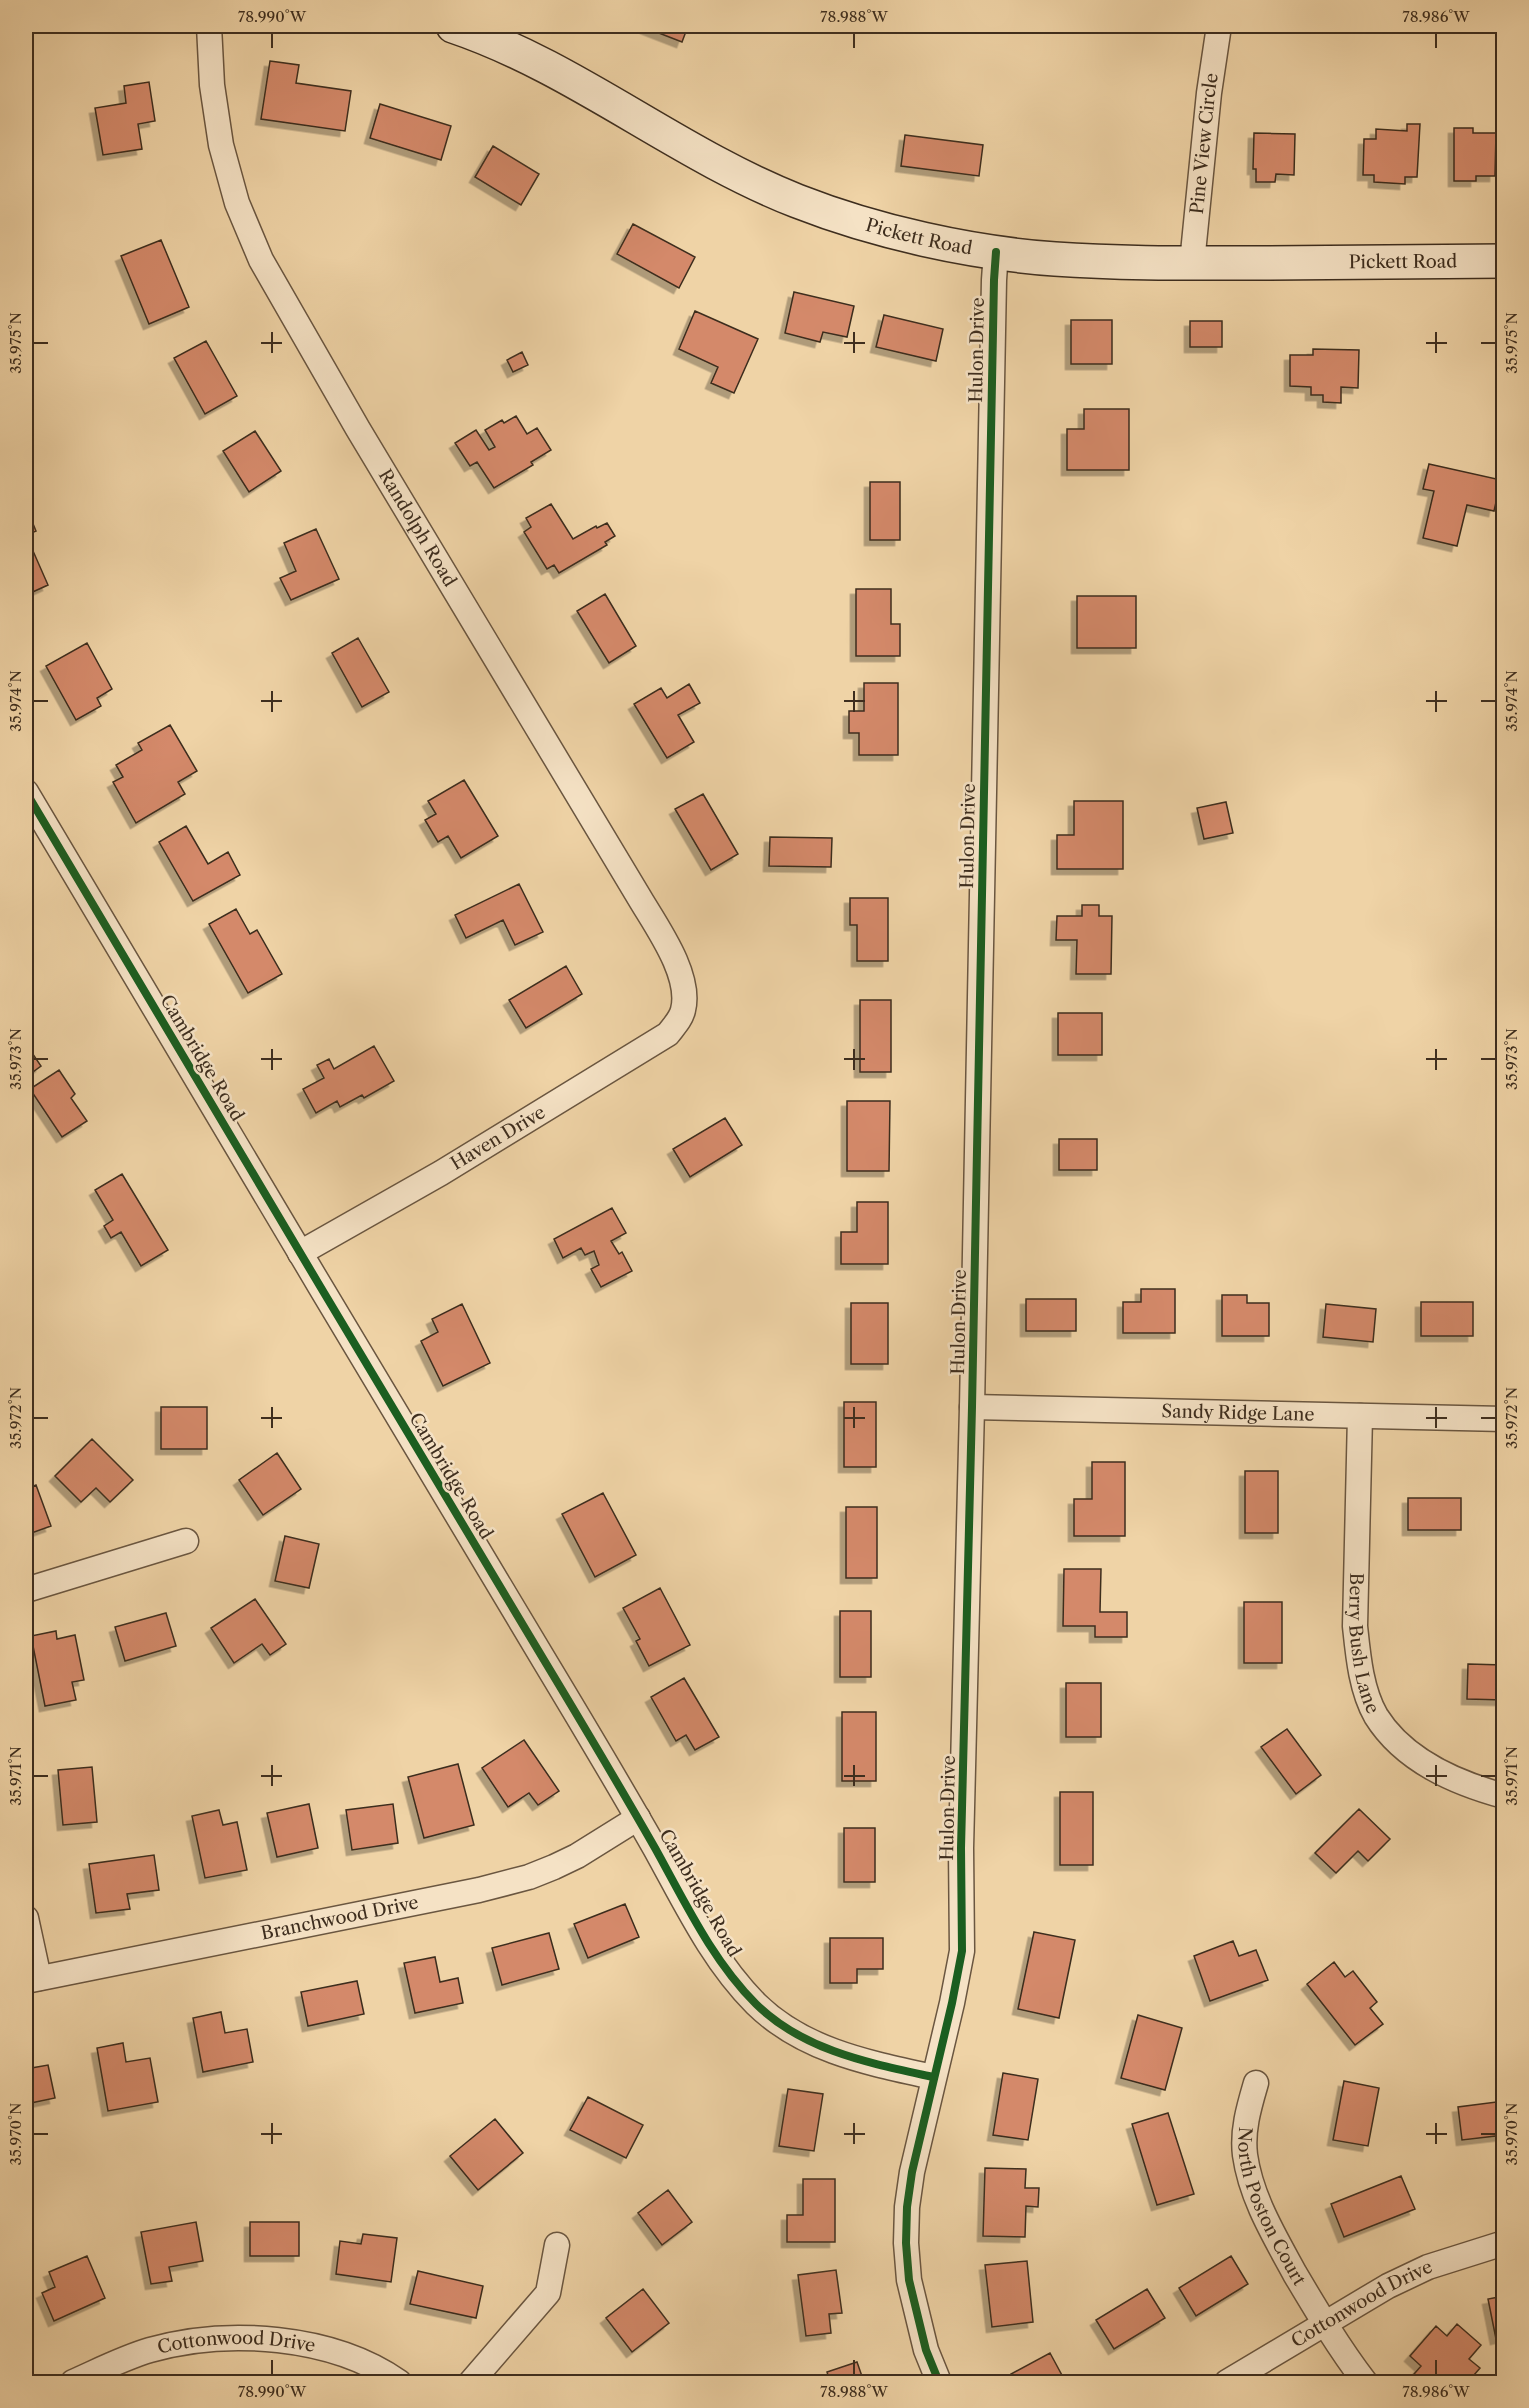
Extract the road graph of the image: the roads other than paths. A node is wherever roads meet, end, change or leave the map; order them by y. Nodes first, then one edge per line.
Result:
1 (209, 26) edge
2 (453, 26) edge
3 (1219, 26) edge
4 (996, 252) junction
5 (1503, 261) edge
6 (1192, 263) junction
7 (26, 792) edge
8 (684, 1008) joint
9 (300, 1254) junction
10 (972, 1407) junction
11 (1360, 1416) junction
12 (1503, 1419) edge
13 (186, 1541) dead end
14 (26, 1590) edge
15 (1503, 1796) edge
16 (638, 1818) junction
17 (26, 1918) edge
18 (32, 1980) edge
19 (933, 2077) junction
20 (1256, 2083) dead end
21 (1503, 2243) edge
22 (557, 2245) dead end
23 (1323, 2323) junction
24 (73, 2382) edge
25 (399, 2382) edge
26 (471, 2382) edge
27 (939, 2382) edge
28 (1227, 2382) edge
29 (1365, 2382) edge

1 - 8 street, Randolph Road
2 - 4 street, Pickett Road
3 - 6 street, Pine View Circle
4 - 6 street, Pickett Road
4 - 10 street, Hulon Drive
5 - 6 street, Pickett Road
7 - 9 street, Cambridge Road
8 - 9 street, Haven Drive
9 - 16 street, Cambridge Road
10 - 11 street, Sandy Ridge Lane
10 - 19 street, Hulon Drive
11 - 12 street, Sandy Ridge Lane
11 - 15 street, Berry Bush Lane
13 - 14 street
16 - 18 street, Branchwood Drive
16 - 19 street, Cambridge Road
17 - 18 street
19 - 27 street, Hulon Drive
20 - 23 street, North Poston Court
21 - 23 street, Cottonwood Drive
22 - 26 street
23 - 28 street, Cottonwood Drive
23 - 29 street, North Poston Court
24 - 25 street, Cottonwood Drive

